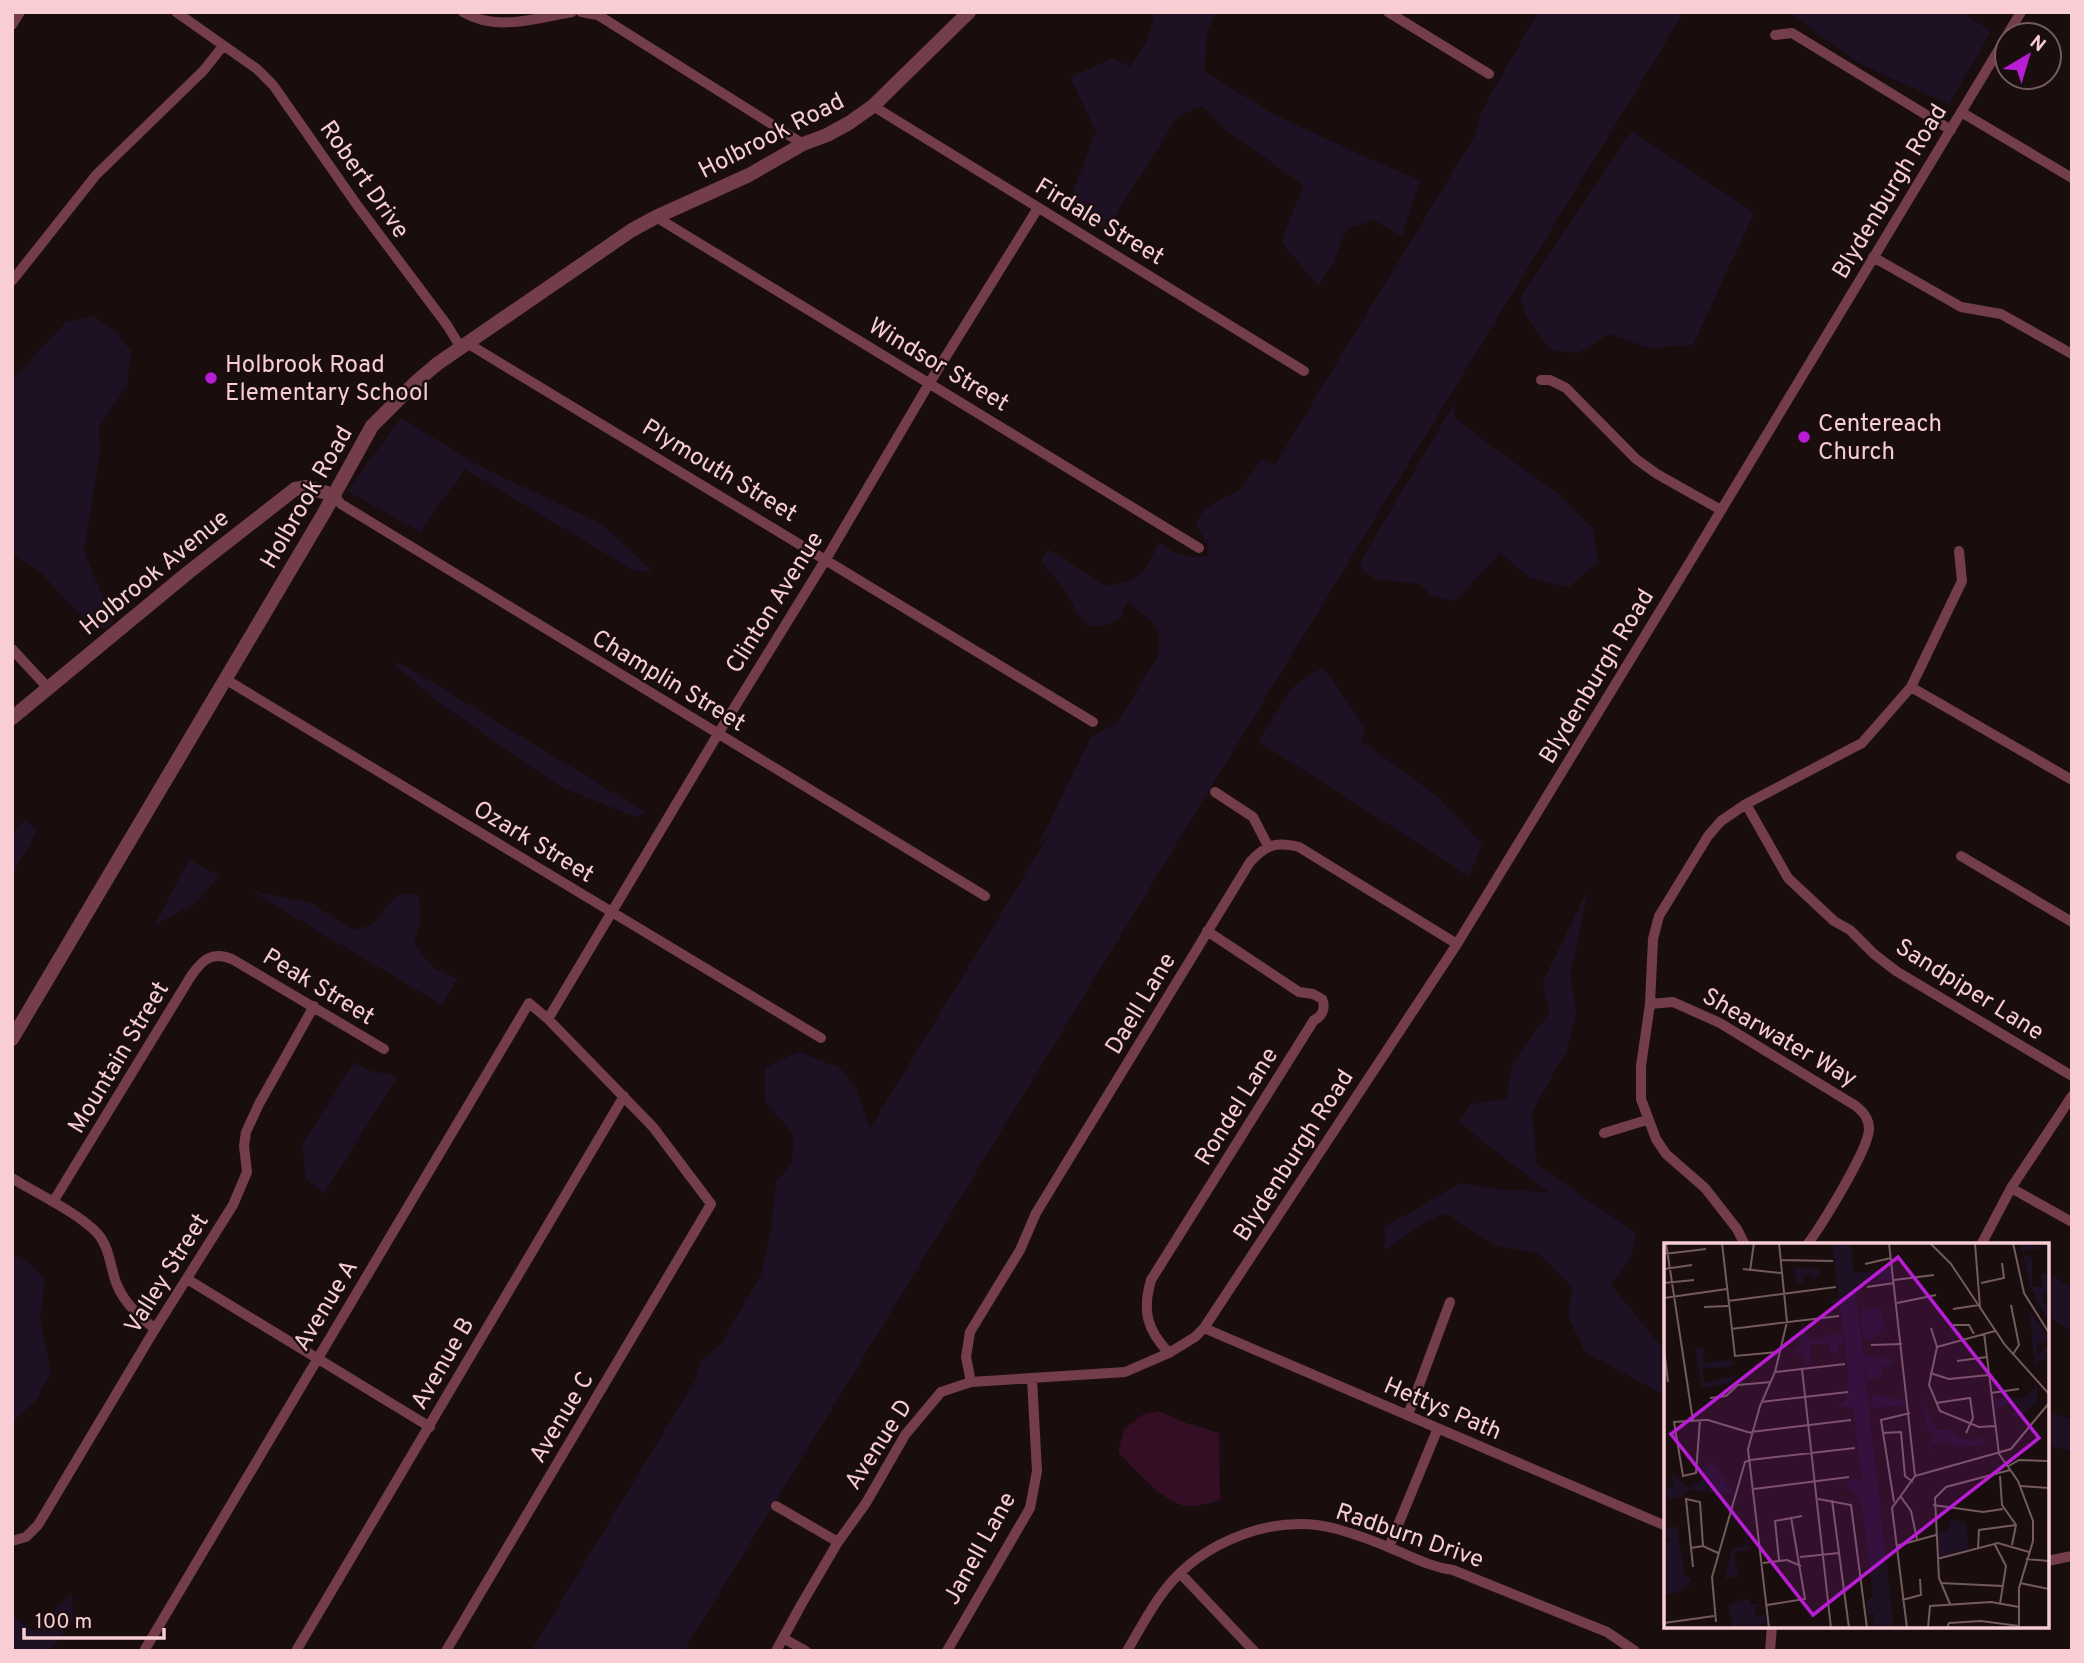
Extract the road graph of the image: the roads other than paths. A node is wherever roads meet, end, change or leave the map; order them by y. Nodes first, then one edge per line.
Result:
1 (20, 12) edge
2 (463, 12) edge
3 (572, 12) edge
4 (581, 12) edge
5 (969, 12) edge
6 (1388, 12) edge
7 (182, 14) edge
8 (12, 25) edge
9 (1775, 35) dead end
10 (221, 48) junction
11 (1993, 58) edge
12 (1489, 74) dead end
13 (873, 106) junction
14 (1961, 112) junction
15 (1951, 130) junction
16 (803, 144) junction
17 (2072, 178) edge
18 (1038, 208) junction
19 (656, 217) junction
20 (1873, 257) junction
21 (12, 281) edge
22 (464, 345) junction
23 (2072, 354) edge
24 (1304, 371) dead end
25 (1541, 380) dead end
26 (930, 382) junction
27 (334, 495) junction
28 (1721, 510) junction
29 (1199, 548) dead end
30 (1959, 551) dead end
31 (826, 559) junction
32 (12, 649) edge
33 (225, 679) junction
34 (1911, 687) junction
35 (49, 689) junction
36 (12, 718) edge
37 (1093, 722) dead end
38 (718, 734) junction
39 (2072, 780) edge
40 (1215, 792) dead end
41 (1746, 804) junction
42 (1268, 846) junction
43 (1961, 856) dead end
44 (985, 896) dead end
45 (611, 911) junction
46 (2072, 922) edge
47 (1207, 932) junction
48 (1457, 944) junction
49 (232, 958) joint
50 (1650, 1004) junction
51 (314, 1006) junction
52 (548, 1019) junction
53 (821, 1038) dead end
54 (12, 1039) edge
55 (384, 1049) dead end
56 (2072, 1076) edge
57 (624, 1096) junction
58 (2072, 1096) edge
59 (1647, 1120) junction
60 (1604, 1133) dead end
61 (12, 1178) edge
62 (2011, 1188) junction
63 (53, 1202) junction
64 (2072, 1222) edge
65 (1744, 1243) edge
66 (1808, 1243) edge
67 (1982, 1243) edge
68 (187, 1279) junction
69 (1450, 1302) dead end
70 (1204, 1328) junction
71 (155, 1329) junction
72 (1169, 1353) junction
73 (317, 1359) junction
74 (1032, 1379) junction
75 (971, 1381) junction
76 (1408, 1415) junction
77 (429, 1427) junction
78 (1438, 1428) junction
79 (776, 1506) dead end
80 (1664, 1525) edge
81 (12, 1541) edge
82 (838, 1542) junction
83 (1389, 1547) junction
84 (2072, 1556) edge
85 (2049, 1561) edge
86 (1180, 1573) junction
87 (1772, 1628) edge
88 (783, 1638) junction
89 (144, 1651) edge
90 (296, 1651) edge
91 (446, 1651) edge
92 (776, 1651) edge
93 (806, 1651) edge
94 (947, 1651) edge
95 (1128, 1651) edge
96 (1254, 1651) edge
97 (1635, 1651) edge
98 (1770, 1651) edge

1 - 8 street
2 - 3 street
4 - 16 street
5 - 13 street, Holbrook Road
6 - 12 street
7 - 10 street, Robert Drive
9 - 15 street
10 - 21 street
10 - 22 street, Robert Drive
11 - 14 street, Blydenburgh Road
13 - 16 street, Holbrook Road
13 - 18 street, Firdale Street
14 - 15 street, Blydenburgh Road
14 - 17 street
15 - 20 street, Blydenburgh Road
16 - 19 street, Holbrook Road
18 - 24 street, Firdale Street
18 - 26 street, Clinton Avenue
19 - 22 street, Holbrook Road
19 - 26 street, Windsor Street
20 - 23 street
20 - 28 street, Blydenburgh Road
22 - 27 street, Holbrook Road
22 - 31 street, Plymouth Street
25 - 28 street
26 - 29 street, Windsor Street
26 - 31 street, Clinton Avenue
27 - 33 street, Holbrook Road
27 - 35 street, Holbrook Avenue
27 - 38 street, Champlin Street
28 - 48 street, Blydenburgh Road
30 - 34 street
31 - 37 street, Plymouth Street
31 - 38 street, Clinton Avenue
32 - 35 street
33 - 45 street, Ozark Street
33 - 54 street, Holbrook Road
34 - 39 street
34 - 41 street
35 - 36 street, Holbrook Avenue
38 - 44 street, Champlin Street
38 - 45 street, Clinton Avenue
40 - 42 street
41 - 50 street
41 - 56 street, Sandpiper Lane
42 - 47 street, Daell Lane
42 - 48 street
43 - 46 street
45 - 52 street, Clinton Avenue
45 - 53 street, Ozark Street
47 - 72 street, Rondel Lane
47 - 75 street, Daell Lane
48 - 70 street, Blydenburgh Road
49 - 51 street, Peak Street
49 - 63 street, Mountain Street
50 - 59 street
50 - 66 street, Shearwater Way
51 - 55 street, Peak Street
51 - 68 street, Valley Street
52 - 57 street
52 - 73 street, Avenue A
57 - 77 street, Avenue B
57 - 91 street, Avenue C
58 - 62 street
59 - 60 street
59 - 65 street
61 - 63 street
62 - 64 street
62 - 67 street
63 - 71 street
68 - 71 street, Valley Street
68 - 73 street
69 - 76 street
70 - 72 street, Avenue D
70 - 76 street, Hettys Path
71 - 81 street, Valley Street
72 - 74 street, Avenue D
73 - 77 street
73 - 89 street, Avenue A
74 - 75 street, Avenue D
74 - 94 street, Janell Lane
75 - 82 street, Avenue D
76 - 78 street, Hettys Path
77 - 90 street, Avenue B
78 - 80 street, Hettys Path
78 - 83 street
79 - 82 street
82 - 88 street, Avenue D
83 - 86 street, Radburn Drive
83 - 97 street, Radburn Drive
84 - 85 street
86 - 95 street, Radburn Drive
86 - 96 street
87 - 98 street
88 - 92 street, Avenue D
88 - 93 street

